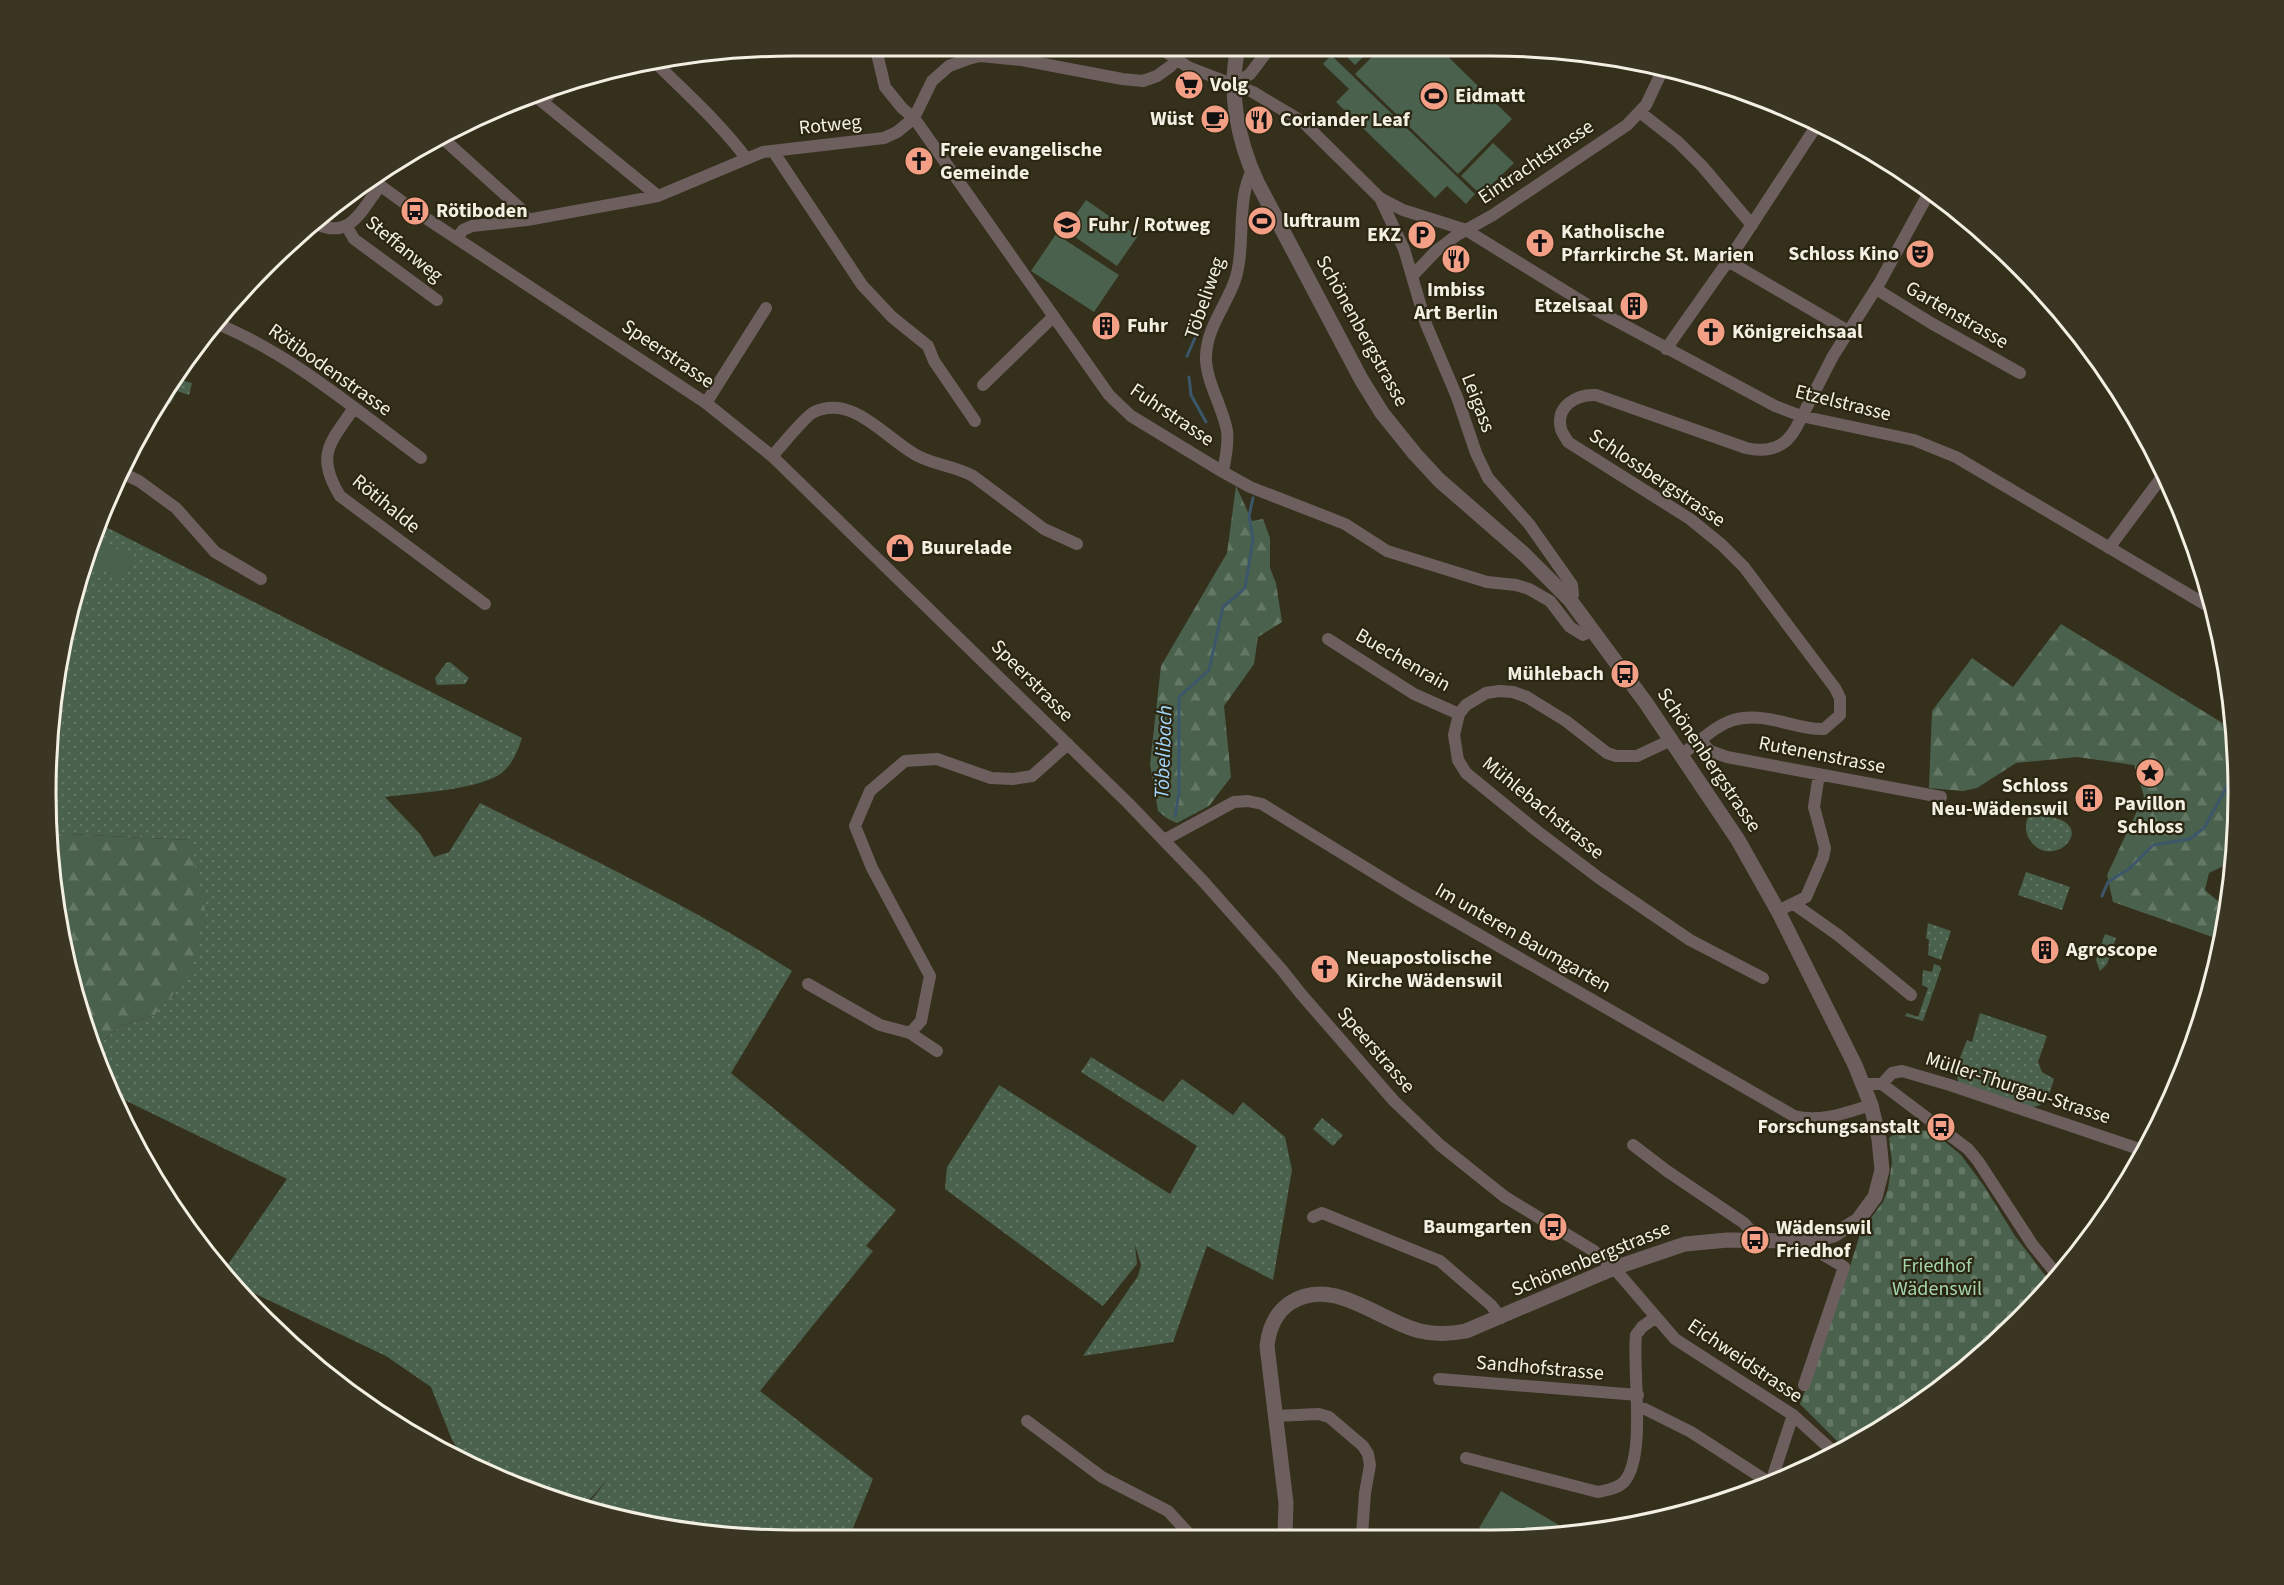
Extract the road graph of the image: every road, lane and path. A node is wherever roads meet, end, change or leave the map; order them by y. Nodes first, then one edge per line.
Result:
1 (878, 56) edge
2 (1171, 56) edge
3 (1237, 56) edge
4 (1264, 56) edge
5 (1176, 60) junction
6 (661, 68) edge
7 (1660, 76) edge
8 (1235, 84) junction
9 (541, 101) edge
10 (1641, 112) junction
11 (914, 118) junction
12 (1814, 130) edge
13 (447, 142) edge
14 (773, 151) junction
15 (746, 158) junction
16 (1252, 171) junction
17 (377, 184) edge
18 (380, 186) junction
19 (658, 195) junction
20 (1380, 198) junction
21 (1926, 198) edge
22 (527, 220) junction
23 (1752, 225) junction
24 (322, 226) edge
25 (347, 227) junction
26 (1466, 230) junction
27 (458, 237) junction
28 (1728, 261) junction
29 (1413, 275) junction
30 (1876, 290) junction
31 (437, 300) dead end
32 (766, 308) dead end
33 (1053, 317) junction
34 (223, 326) edge
35 (1848, 331) junction
36 (1666, 349) junction
37 (2020, 373) dead end
38 (983, 385) dead end
39 (706, 403) junction
40 (354, 408) junction
41 (1801, 416) junction
42 (975, 421) dead end
43 (772, 456) junction
44 (421, 458) dead end
45 (1222, 472) junction
46 (128, 476) edge
47 (2159, 481) edge
48 (1077, 544) dead end
49 (2109, 548) junction
50 (261, 579) dead end
51 (1570, 600) junction
52 (2203, 603) edge
53 (485, 604) dead end
54 (1593, 630) junction
55 (1328, 639) dead end
56 (1459, 714) junction
57 (1671, 740) junction
58 (1701, 740) junction
59 (1068, 744) junction
60 (1681, 755) junction
61 (1819, 774) junction
62 (1941, 797) dead end
63 (1164, 840) junction
64 (1794, 904) junction
65 (1778, 911) junction
66 (1763, 978) dead end
67 (808, 984) dead end
68 (1911, 995) dead end
69 (910, 1033) junction
70 (937, 1051) dead end
71 (1863, 1084) junction
72 (1882, 1084) junction
73 (1870, 1105) junction
74 (1633, 1144) dead end
75 (2137, 1148) edge
76 (1312, 1217) dead end
77 (1759, 1240) junction
78 (1815, 1240) junction
79 (1614, 1268) junction
80 (2053, 1270) edge
81 (1656, 1317) junction
82 (1501, 1318) junction
83 (1439, 1379) dead end
84 (1804, 1385) dead end
85 (1638, 1395) junction
86 (1638, 1409) junction
87 (1793, 1415) junction
88 (1275, 1416) junction
89 (1027, 1421) dead end
90 (1828, 1447) edge
91 (1466, 1458) dead end
92 (1774, 1473) edge
93 (1761, 1478) edge
94 (1185, 1530) edge
95 (1285, 1530) edge
96 (1362, 1530) edge

1 - 11 street, Fuhrstrasse
2 - 5 street
3 - 8 street, Schönenbergstrasse
4 - 8 street
5 - 8 street
5 - 11 street, Rotweg
6 - 15 street
7 - 10 street, Eintrachtstrasse
8 - 16 street, Schönenbergstrasse
8 - 20 street
9 - 19 street
10 - 23 street
10 - 26 street, Eintrachtstrasse
11 - 14 street, Rotweg
11 - 33 street, Fuhrstrasse
12 - 23 street
13 - 22 street
14 - 15 street, Rotweg
14 - 42 street
15 - 19 street, Rotweg
16 - 45 street, Töbeliweg
16 - 51 street, Schönenbergstrasse
17 - 18 street, Speerstrasse
18 - 25 street
18 - 27 street, Speerstrasse
19 - 22 street, Rotweg
20 - 26 street, Etzelstrasse
20 - 29 street, Leigass
21 - 30 street, Schlossbergstrasse
22 - 27 street, Rotweg
23 - 28 street
24 - 25 street
25 - 31 street, Steffanweg
26 - 29 street, Eintrachtstrasse
26 - 36 street, Etzelstrasse
27 - 39 street, Speerstrasse
28 - 35 street
28 - 36 street
29 - 51 street, Leigass
30 - 35 street, Schlossbergstrasse
30 - 37 street, Gartenstrasse
32 - 39 street
33 - 38 street
33 - 45 street, Fuhrstrasse
34 - 40 street, Rötibodenstrasse
35 - 41 street, Schlossbergstrasse
36 - 41 street, Etzelstrasse
39 - 43 street, Speerstrasse
40 - 44 street, Rötibodenstrasse
40 - 53 street, Rötihalde
41 - 49 street, Etzelstrasse
41 - 58 street, Schlossbergstrasse
43 - 48 street
43 - 59 street, Speerstrasse
45 - 54 street, Fuhrstrasse
46 - 50 street
47 - 49 street
49 - 52 street, Etzelstrasse
51 - 54 street, Schönenbergstrasse
54 - 57 street, Schönenbergstrasse
55 - 56 street, Buechenrain
56 - 57 street
56 - 66 street, Mühlebachstrasse
57 - 60 street, Schönenbergstrasse
58 - 60 street, Schlossbergstrasse
58 - 61 street, Rutenenstrasse
59 - 63 street, Speerstrasse
59 - 69 street
60 - 65 street, Schönenbergstrasse
61 - 62 street, Rutenenstrasse
61 - 64 street
63 - 73 street, Im unteren Baumgarten
63 - 79 street, Speerstrasse
64 - 65 street
64 - 68 street
65 - 71 street, Schönenbergstrasse
67 - 69 street
69 - 70 street
71 - 72 street
71 - 73 street, Schönenbergstrasse
72 - 75 street, Müller-Thurgau-Strasse
72 - 80 street
73 - 78 street, Schönenbergstrasse
74 - 77 street
76 - 82 street, Schönenbergstrasse
77 - 78 street, Schönenbergstrasse
77 - 79 street, Schönenbergstrasse
78 - 84 street
79 - 81 street, Eichweidstrasse
79 - 82 street, Schönenbergstrasse
81 - 85 street
81 - 87 street, Eichweidstrasse
82 - 88 street, Schönenbergstrasse
83 - 85 street, Sandhofstrasse
85 - 86 street
86 - 91 street
86 - 93 street
87 - 90 street, Eichweidstrasse
87 - 92 street
88 - 95 street, Schönenbergstrasse
88 - 96 street
89 - 94 street

